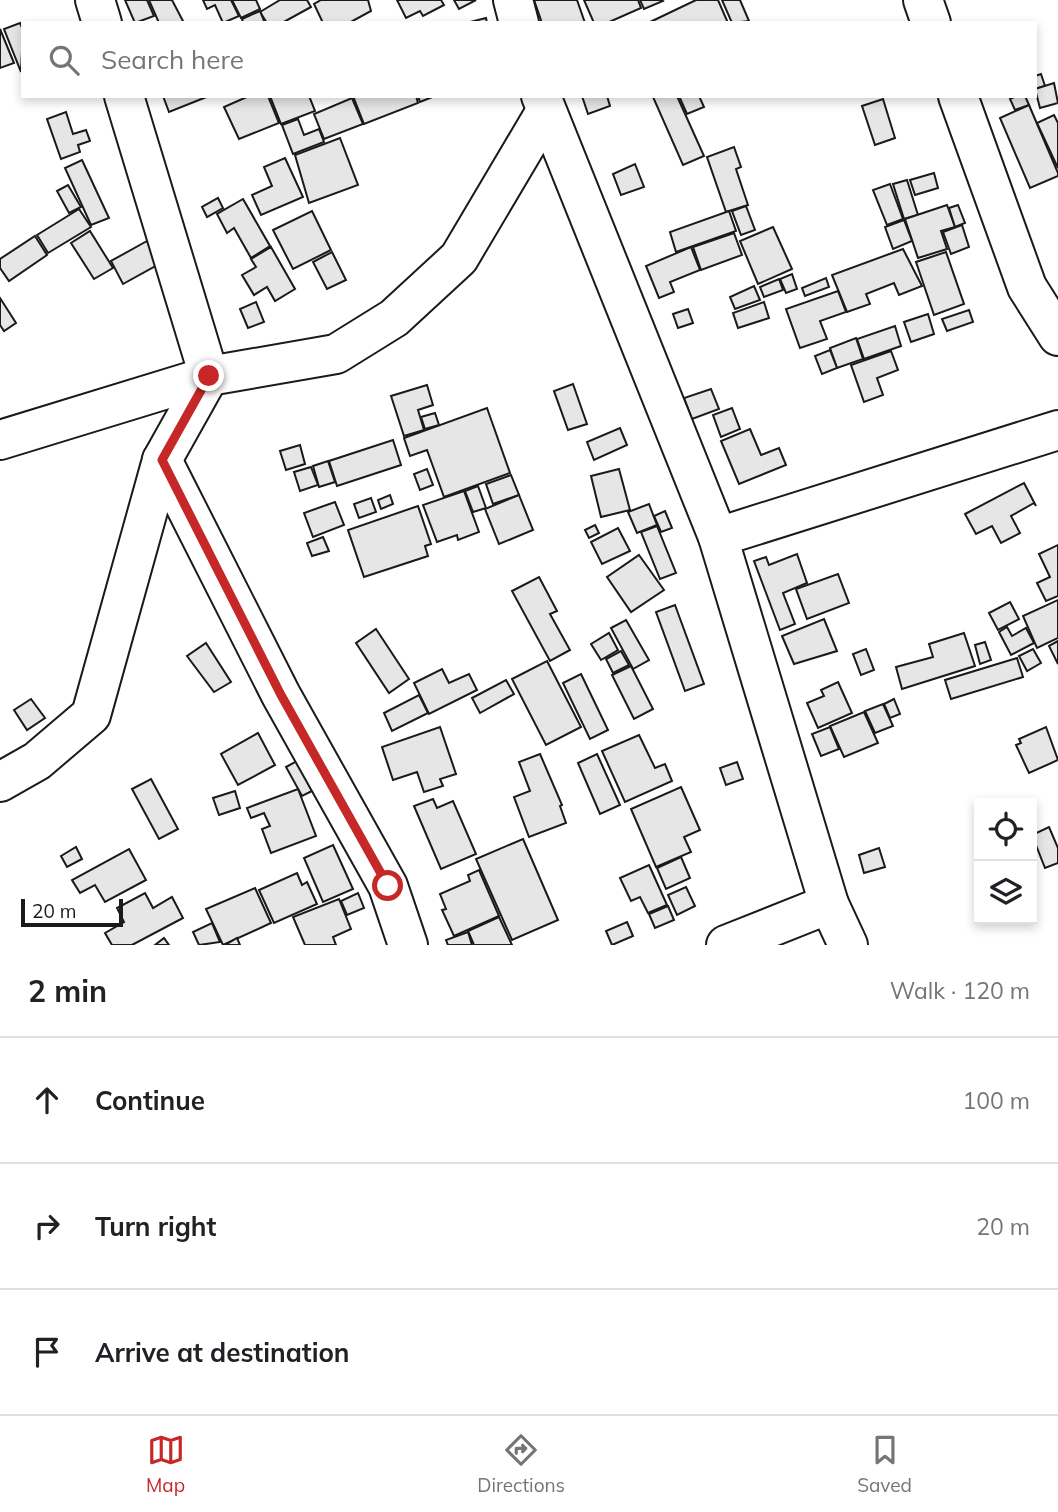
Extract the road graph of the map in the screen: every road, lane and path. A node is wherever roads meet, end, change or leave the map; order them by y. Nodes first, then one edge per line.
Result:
1 (95, 0) edge
2 (513, 0) edge
3 (923, 0) edge
4 (101, 21) edge
5 (518, 21) edge
6 (930, 21) edge
7 (125, 98) edge
8 (959, 98) edge
9 (543, 104) edge
10 (1058, 336) edge
11 (209, 376) junction
12 (1058, 430) edge
13 (0, 440) edge
14 (162, 460) junction
15 (718, 537) junction
16 (0, 782) edge
17 (829, 904) junction
18 (408, 945) edge
19 (726, 945) edge
20 (848, 945) edge

1 - 4 street
2 - 5 street
3 - 6 street
7 - 11 street
8 - 10 street
9 - 11 street
9 - 15 street
11 - 13 street
11 - 14 street
12 - 15 street
14 - 16 street
14 - 18 street
15 - 17 street
17 - 19 street
17 - 20 street

